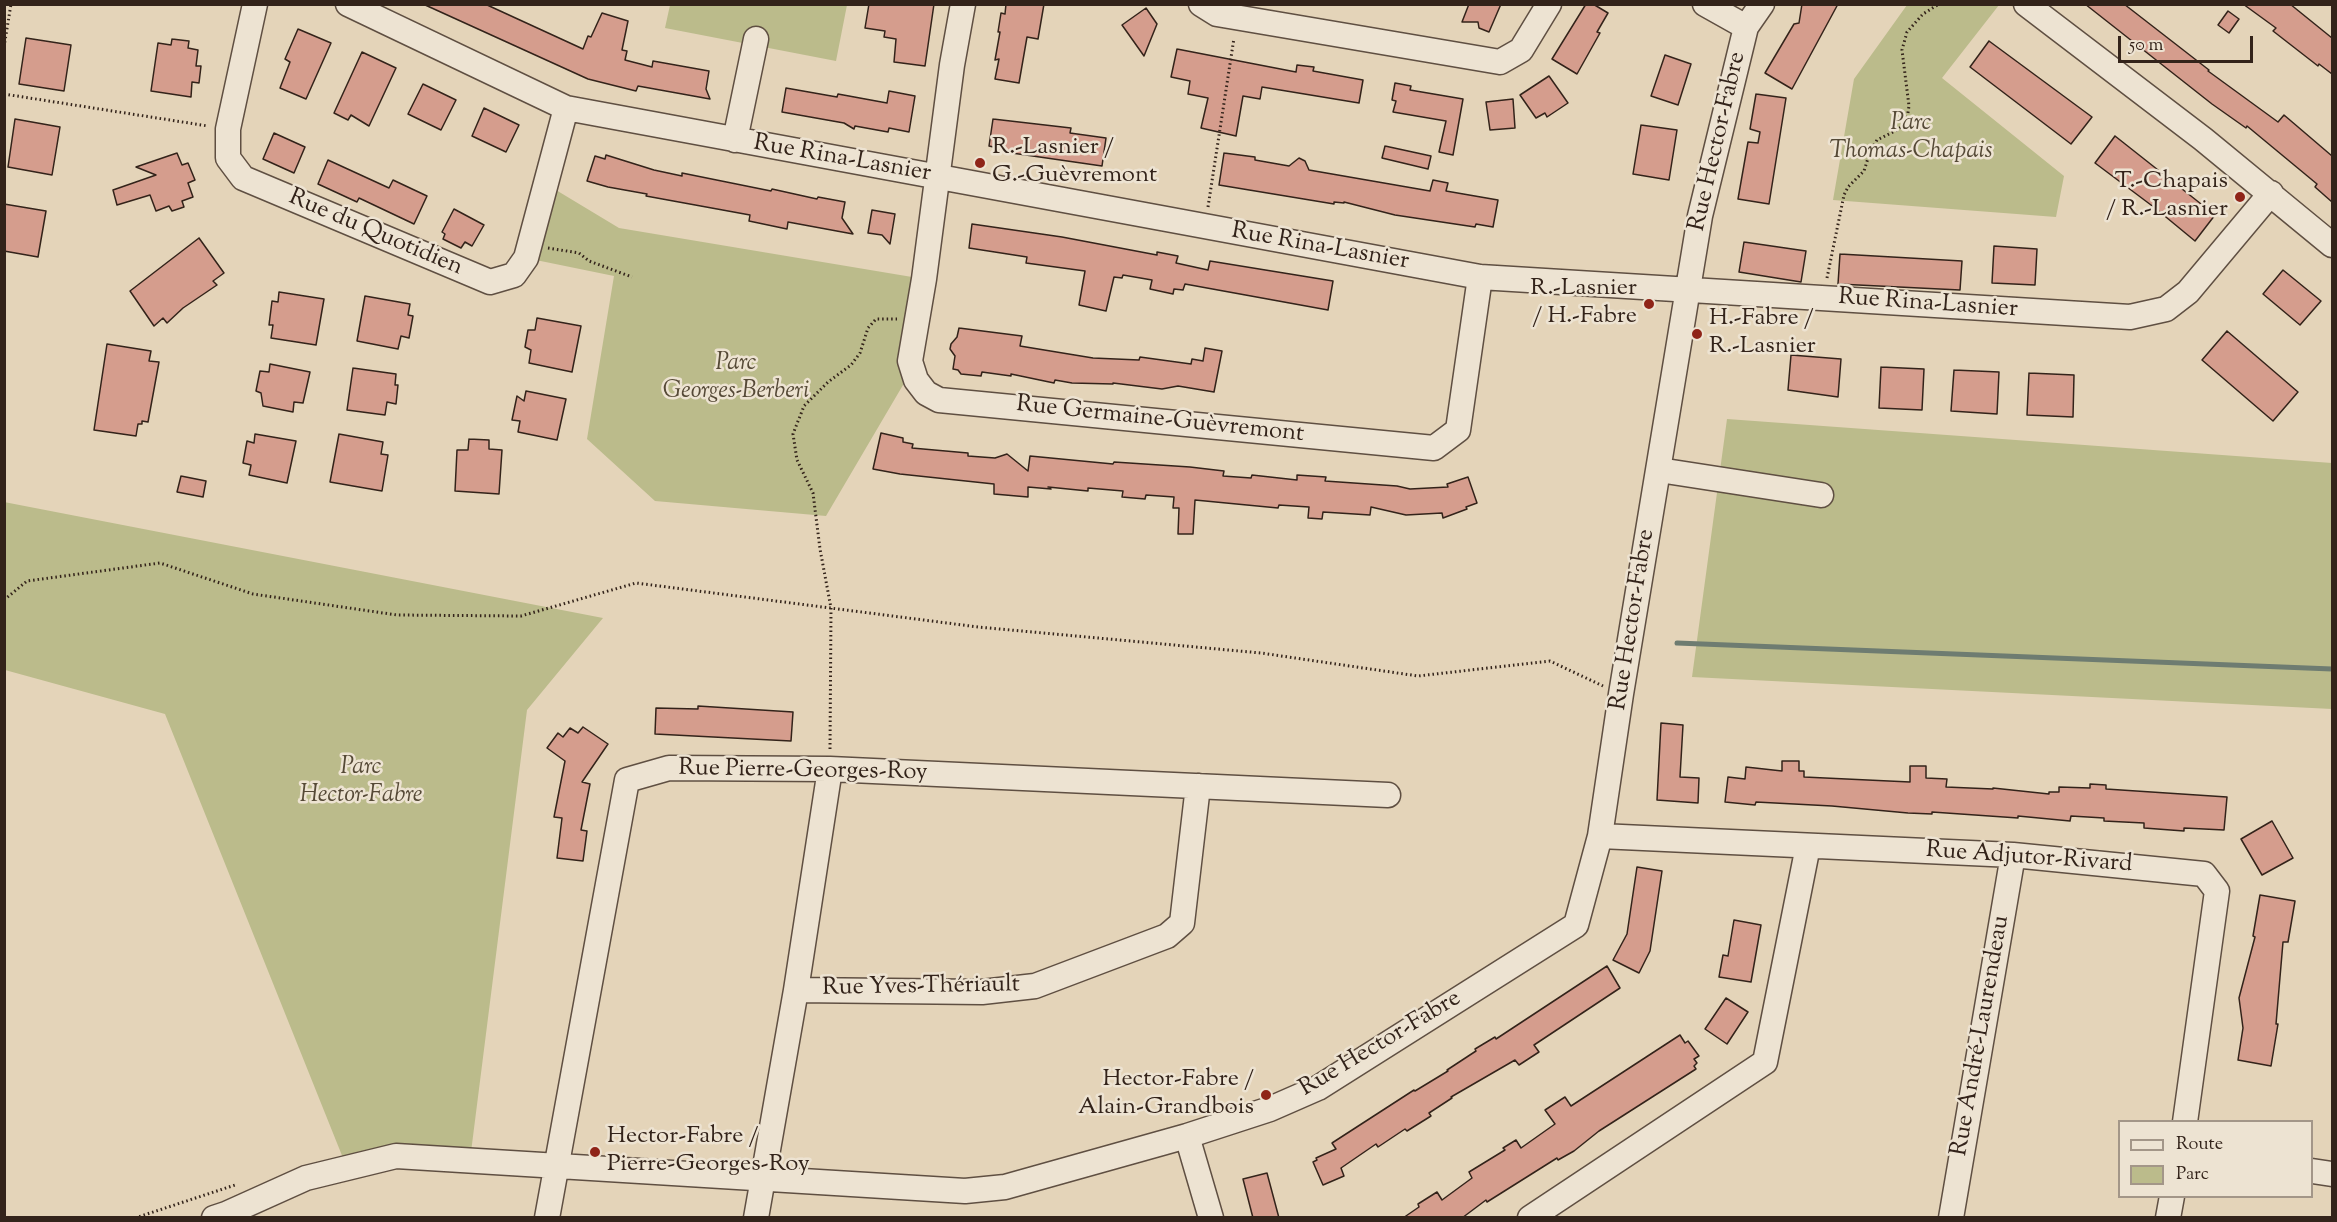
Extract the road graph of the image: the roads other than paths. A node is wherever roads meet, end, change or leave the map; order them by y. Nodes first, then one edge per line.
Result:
1 (255, 4) edge
2 (348, 4) edge
3 (963, 4) edge
4 (1201, 4) edge
5 (1549, 4) edge
6 (1705, 4) edge
7 (1762, 4) edge
8 (2026, 4) edge
9 (1746, 27) junction
10 (756, 39) dead end
11 (566, 108) junction
12 (735, 140) junction
13 (938, 177) junction
14 (2271, 194) junction
15 (2332, 245) edge
16 (1480, 277) junction
17 (1688, 290) junction
18 (1659, 470) junction
19 (1821, 495) dead end
20 (830, 769) junction
21 (1198, 786) junction
22 (1388, 795) dead end
23 (1600, 836) junction
24 (1808, 846) junction
25 (2013, 855) junction
26 (796, 990) junction
27 (2185, 1120) edge
28 (1187, 1136) junction
29 (555, 1165) junction
30 (2313, 1171) edge
31 (2332, 1174) edge
32 (762, 1179) junction
33 (2172, 1198) edge
34 (223, 1216) edge
35 (547, 1218) edge
36 (756, 1218) edge
37 (1211, 1218) edge
38 (1530, 1218) edge
39 (1951, 1218) edge
40 (2168, 1218) edge

1 - 11 street, Rue du Quotidien
2 - 11 street, Rue Rina-Lasnier
3 - 13 street, Rue Germaine-Guèvremont
4 - 5 street
6 - 9 street
7 - 9 street, Rue Hector-Fabre
8 - 14 street
9 - 17 street, Rue Hector-Fabre
10 - 12 street
11 - 12 street, Rue Rina-Lasnier
12 - 13 street, Rue Rina-Lasnier
13 - 16 street, Rue Rina-Lasnier
13 - 16 street, Rue Germaine-Guèvremont
14 - 15 street
14 - 17 street, Rue Rina-Lasnier
16 - 17 street, Rue Rina-Lasnier
17 - 18 street, Rue Hector-Fabre
18 - 19 street
18 - 23 street, Rue Hector-Fabre
20 - 21 street, Rue Pierre-Georges-Roy
20 - 26 street
20 - 29 street, Rue Pierre-Georges-Roy
21 - 22 street, Rue Pierre-Georges-Roy
21 - 26 street, Rue Yves-Thériault
23 - 24 street, Rue Adjutor-Rivard
23 - 28 street, Rue Hector-Fabre
24 - 25 street, Rue Adjutor-Rivard
24 - 38 street
25 - 27 street, Rue Adjutor-Rivard
25 - 39 street, Rue André-Laurendeau
26 - 32 street
28 - 32 street, Rue Hector-Fabre
28 - 37 street
29 - 32 street, Rue Hector-Fabre
29 - 34 street, Rue Hector-Fabre
29 - 35 street, Rue Pierre-Georges-Roy
30 - 31 street
32 - 36 street
33 - 40 street

